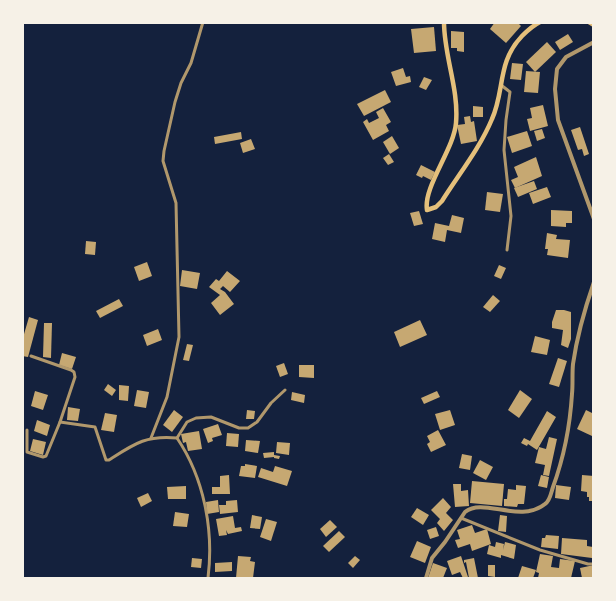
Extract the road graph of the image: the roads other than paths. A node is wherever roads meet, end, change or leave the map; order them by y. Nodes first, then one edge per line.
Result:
1 (203, 22) edge
2 (444, 22) edge
3 (540, 22) edge
4 (589, 22) edge
5 (594, 25) edge
6 (594, 42) edge
7 (500, 85) junction
8 (594, 219) edge
9 (507, 250) dead end
10 (594, 282) edge
11 (31, 356) dead end
12 (285, 390) dead end
13 (60, 422) junction
14 (27, 430) dead end
15 (151, 438) junction
16 (177, 438) junction
17 (461, 518) junction
18 (594, 564) edge
19 (208, 578) edge
20 (426, 578) edge

1 - 15 street
2 - 7 main road
3 - 7 main road
4 - 5 main road
6 - 8 street
7 - 9 street
10 - 17 street
11 - 13 street
12 - 16 street
13 - 14 street
13 - 15 street
15 - 16 street
16 - 19 street
17 - 18 street
17 - 20 street

